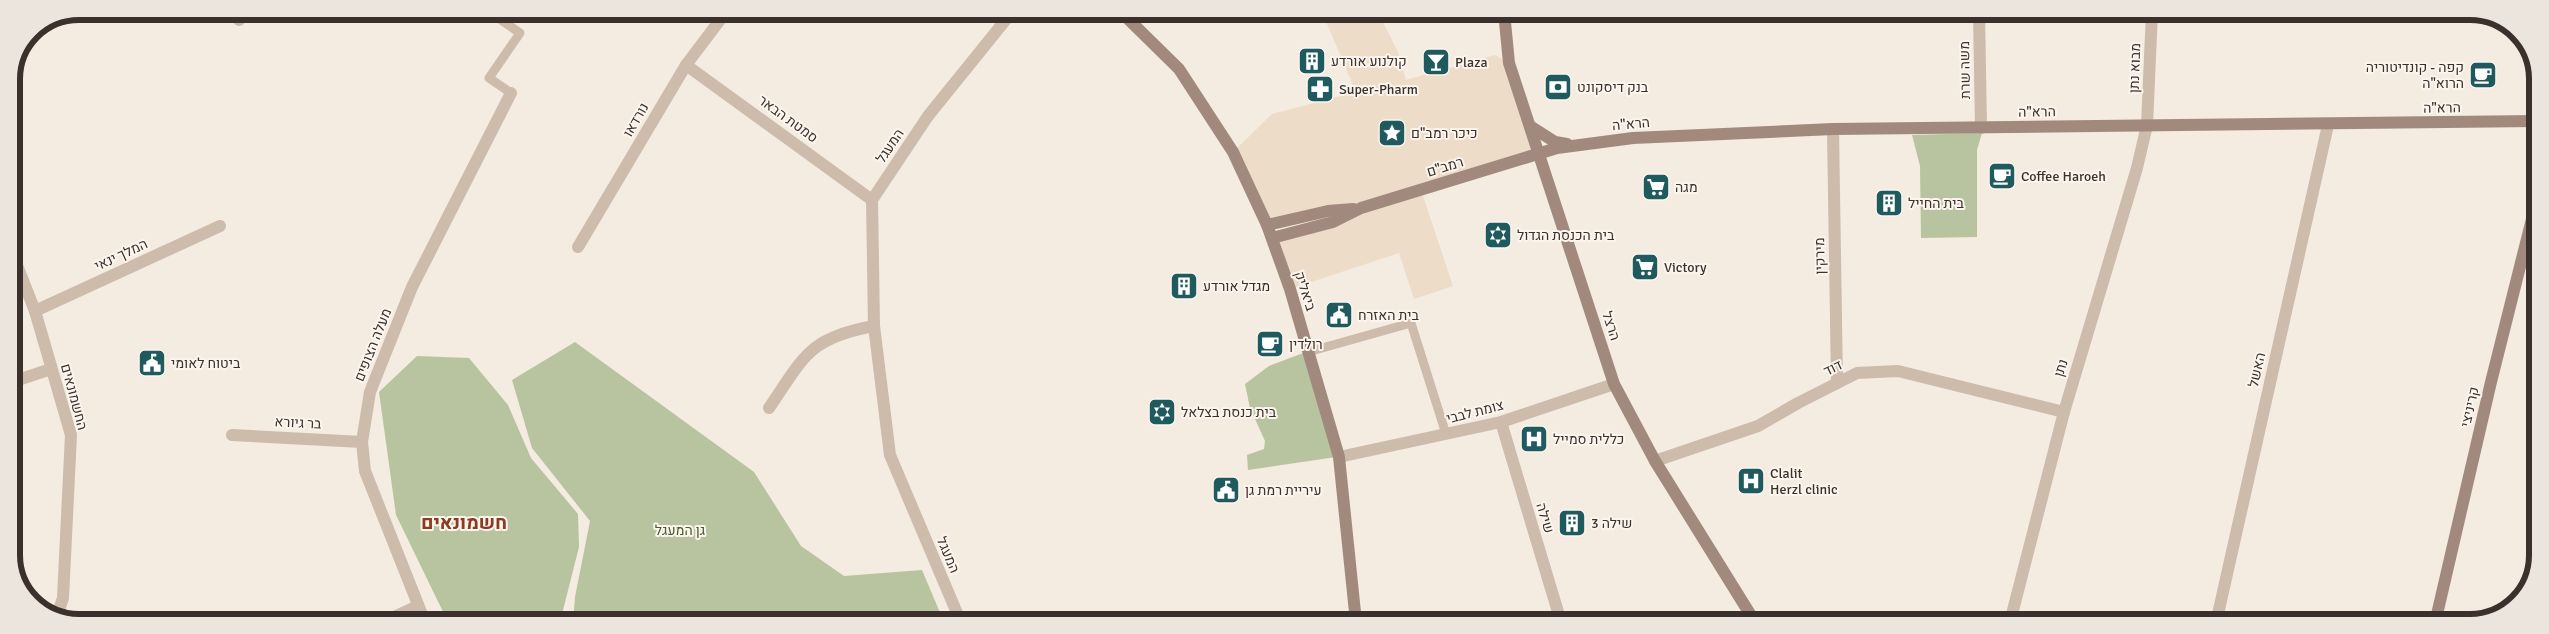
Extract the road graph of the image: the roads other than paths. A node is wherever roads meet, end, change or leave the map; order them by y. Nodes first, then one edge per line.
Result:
1 (500, 20) edge
2 (720, 20) edge
3 (1006, 20) edge
4 (1129, 20) edge
5 (1505, 20) edge
6 (1979, 20) edge
7 (2152, 20) edge
8 (686, 65) junction
9 (511, 92) joint
10 (2529, 121) edge
11 (2147, 125) junction
12 (2328, 125) junction
13 (1530, 126) junction
14 (1981, 128) junction
15 (1834, 129) junction
16 (1572, 145) junction
17 (1538, 154) junction
18 (872, 200) junction
19 (1361, 208) junction
20 (1267, 225) junction
21 (220, 226) dead end
22 (2529, 230) edge
23 (1272, 238) junction
24 (578, 247) dead end
25 (20, 271) edge
26 (35, 310) junction
27 (874, 326) junction
28 (1308, 352) junction
29 (51, 369) junction
30 (20, 379) edge
31 (1836, 383) junction
32 (1614, 384) junction
33 (769, 408) dead end
34 (2064, 412) junction
35 (1501, 422) junction
36 (232, 434) dead end
37 (1446, 434) junction
38 (362, 442) junction
39 (1339, 458) junction
40 (1655, 461) junction
41 (418, 606) junction
42 (59, 610) edge
43 (401, 614) edge
44 (421, 614) edge
45 (957, 614) edge
46 (1355, 614) edge
47 (1559, 614) edge
48 (1751, 614) edge
49 (2012, 614) edge
50 (2218, 614) edge
51 (2437, 614) edge

1 - 9 lane
2 - 8 street, נורדאו
3 - 18 street, המעגל
4 - 20 street, ביאליק
5 - 13 street, הרצל
6 - 14 street, משה שרת
7 - 11 street, מבוא נתן
8 - 18 street, סמטת הבאר
8 - 24 street, נורדאו
9 - 38 street, מעלה הצופים
10 - 12 street, הרא"ה
11 - 12 street, הרא"ה
11 - 14 street, הרא"ה
11 - 34 street, נתן
12 - 50 street, האשל
13 - 16 street
13 - 17 street, הרצל
14 - 15 street, הרא"ה
15 - 16 street, הרא"ה
15 - 31 street, מירקין
16 - 17 street, הרא"ה
17 - 19 street, רמב"ם
17 - 32 street, הרצל
18 - 27 street, המעגל
19 - 20 street, רמב"ם
19 - 23 street, רמב"ם
20 - 23 street, ביאליק
21 - 26 street, המלך ינאי
22 - 51 street, קריניצי
23 - 28 street, ביאליק
25 - 26 street, החשמונאים
26 - 29 street, החשמונאים
27 - 33 street
27 - 45 street, המעגל
28 - 37 lane
28 - 39 street, ביאליק
29 - 30 street
29 - 42 street, החשמונאים
31 - 34 street, דוד
31 - 40 street, דוד
32 - 35 street, צומת לבבי
32 - 40 street, הרצל
34 - 49 street, נתן
35 - 37 street, צומת לבבי
35 - 47 street, שילה
36 - 38 street, בר גיורא
37 - 39 street, צומת לבבי
38 - 41 street, מעלה הצופים
39 - 46 street, ביאליק
40 - 48 street, הרצל
41 - 43 street
41 - 44 street, מעלה הצופים

